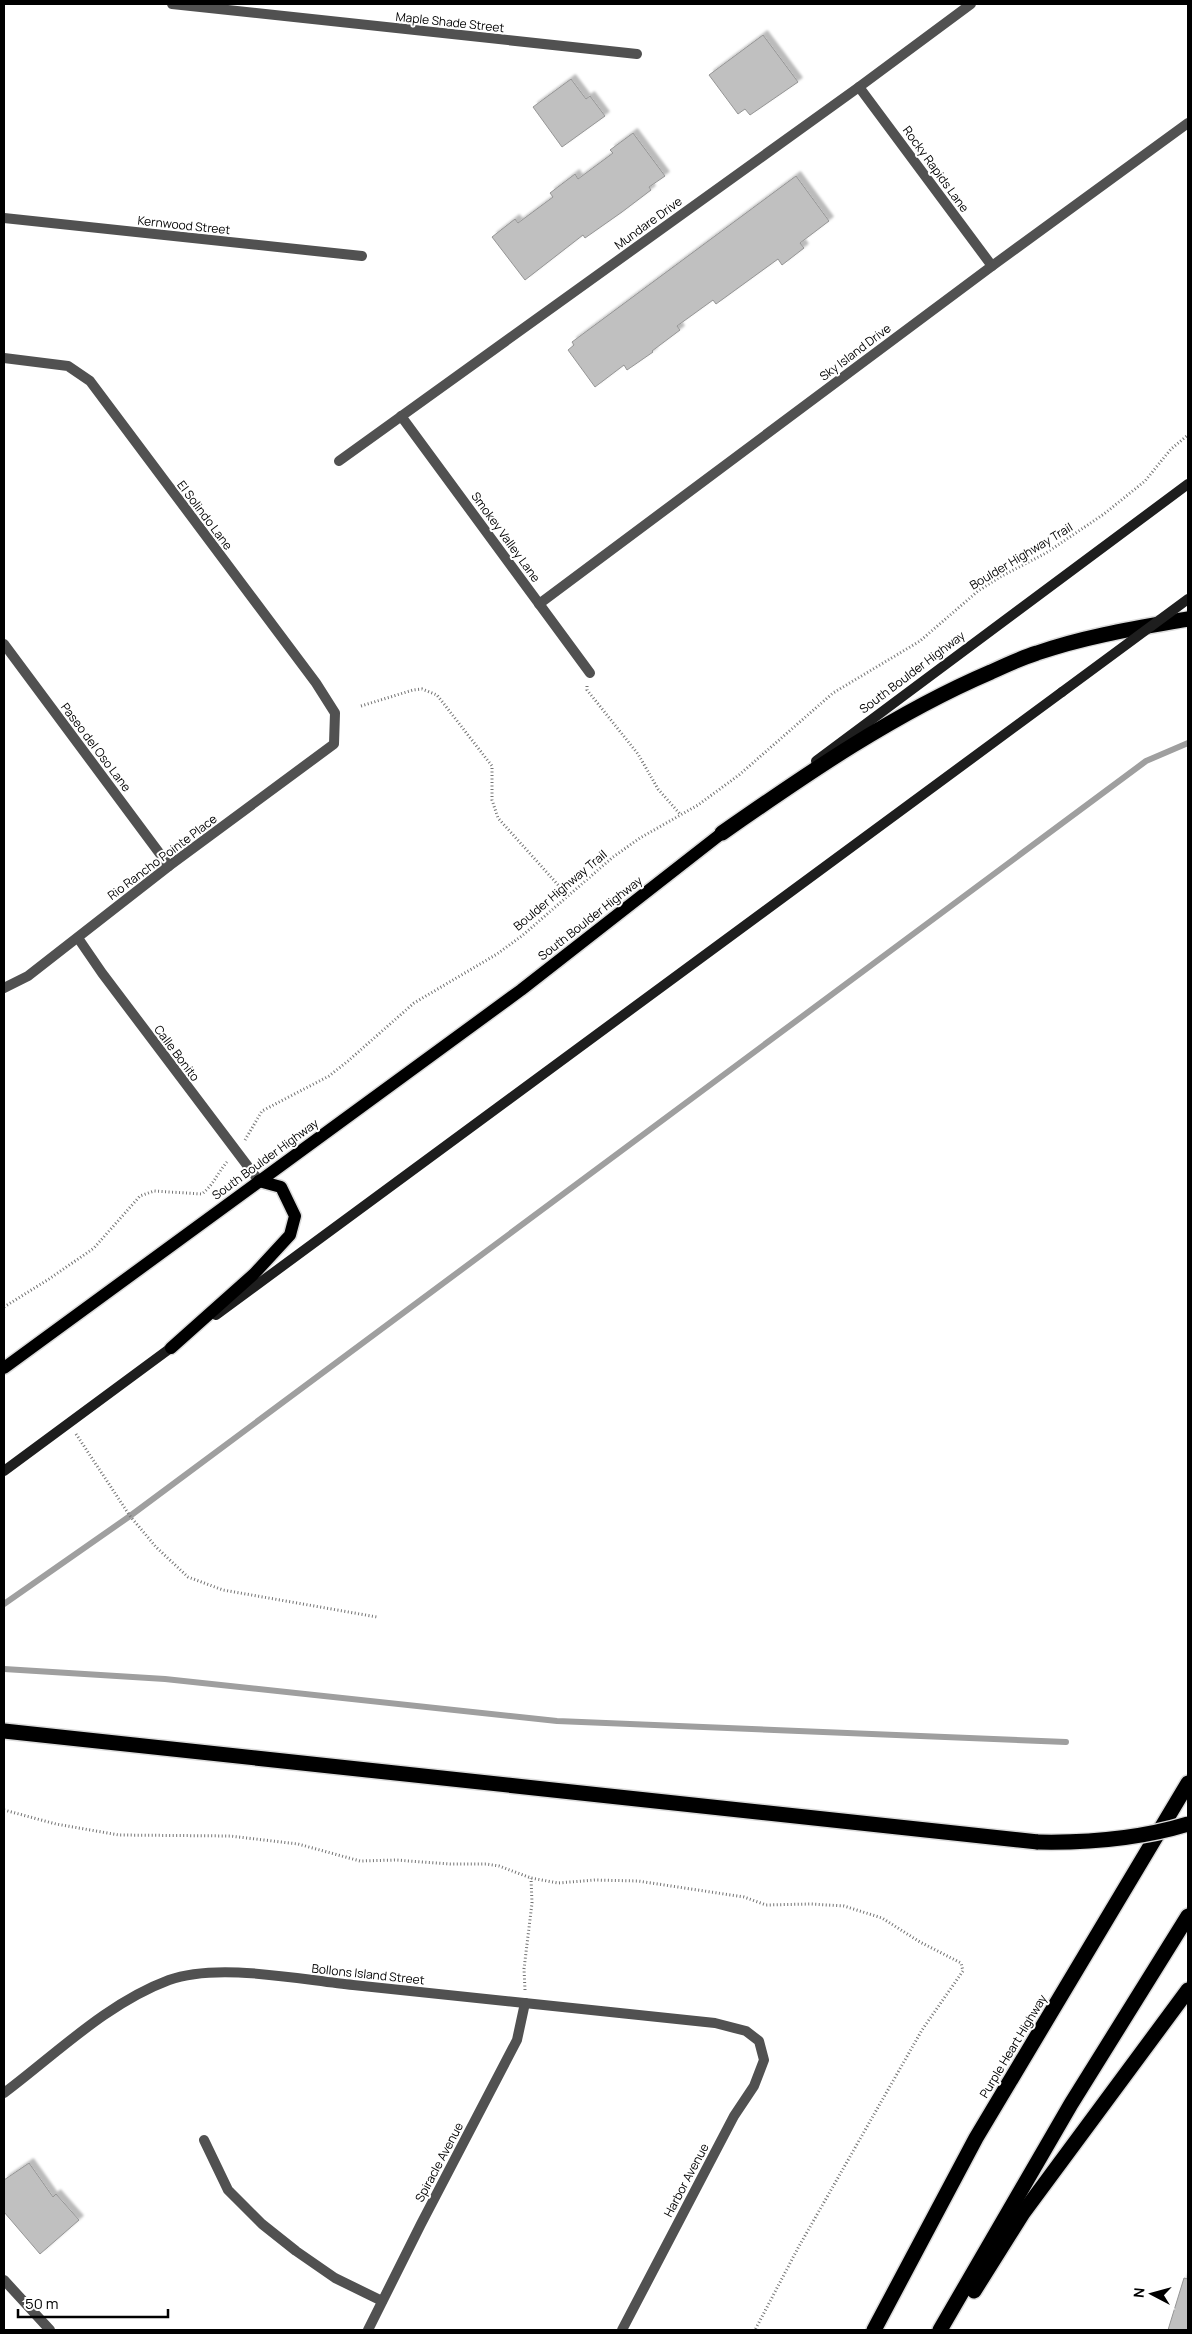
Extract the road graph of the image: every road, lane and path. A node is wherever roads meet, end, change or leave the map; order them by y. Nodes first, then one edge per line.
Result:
1 (172, 4) edge
2 (971, 4) edge
3 (636, 54) dead end
4 (859, 87) junction
5 (1188, 124) edge
6 (4, 218) edge
7 (362, 256) dead end
8 (992, 266) junction
9 (4, 358) edge
10 (401, 416) junction
11 (1188, 435) edge
12 (339, 461) dead end
13 (1188, 484) edge
14 (1188, 599) edge
15 (539, 604) junction
16 (1188, 619) edge
17 (4, 644) edge
18 (590, 673) joint
19 (361, 706) dead end
20 (334, 744) joint
21 (680, 814) junction
22 (722, 834) junction
23 (168, 866) junction
24 (568, 896) junction
25 (78, 938) junction
26 (4, 988) edge
27 (236, 1151) junction
28 (259, 1181) junction
29 (4, 1307) edge
30 (171, 1348) junction
31 (4, 1368) edge
32 (69, 1424) junction
33 (4, 1471) edge
34 (377, 1617) dead end
35 (4, 1731) edge
36 (1188, 1783) edge
37 (4, 1810) edge
38 (1188, 1824) edge
39 (532, 1878) junction
40 (1188, 1916) edge
41 (1188, 1990) edge
42 (525, 2003) junction
43 (759, 2041) joint
44 (4, 2093) edge
45 (204, 2140) dead end
46 (4, 2280) edge
47 (382, 2301) junction
48 (50, 2330) edge
49 (368, 2330) edge
50 (622, 2330) edge
51 (755, 2330) edge
52 (874, 2330) edge
53 (940, 2330) edge
54 (950, 2330) edge

1 - 3 street, Maple Shade Street
2 - 4 street, Mundare Drive
4 - 8 street, Rocky Rapids Lane
4 - 10 street, Mundare Drive
5 - 8 street, Sky Island Drive
6 - 7 street, Kernwood Street
8 - 15 street, Sky Island Drive
9 - 20 street, El Solindo Lane
10 - 12 street, Mundare Drive
10 - 15 street, Smokey Valley Lane
11 - 21 path, Boulder Highway Trail
13 - 22 main road, South Boulder Highway
14 - 30 main road, bridge
15 - 18 street, Smokey Valley Lane
16 - 22 highway
17 - 23 street, Paseo del Oso Lane
18 - 21 path
19 - 24 path
20 - 23 street, Rio Rancho Pointe Place
21 - 24 path, Boulder Highway Trail
22 - 28 main road, South Boulder Highway
23 - 25 street, Rio Rancho Pointe Place
24 - 27 path, Boulder Highway Trail
25 - 26 street, Rio Rancho Pointe Place
25 - 27 street, Calle Bonito
27 - 28 street, Calle Bonito
27 - 29 path, Boulder Highway Trail
28 - 30 main road
28 - 31 main road, South Boulder Highway
30 - 32 main road
32 - 33 main road
32 - 34 path
35 - 38 highway, bridge
36 - 52 highway, Purple Heart Highway
37 - 39 path
39 - 42 path
39 - 51 path
40 - 53 highway
41 - 54 highway
42 - 43 street, Bollons Island Street
42 - 44 street, Bollons Island Street
42 - 47 street, Spiracle Avenue
43 - 50 street, Harbor Avenue
45 - 47 street
46 - 48 street
47 - 49 street, Spiracle Avenue

